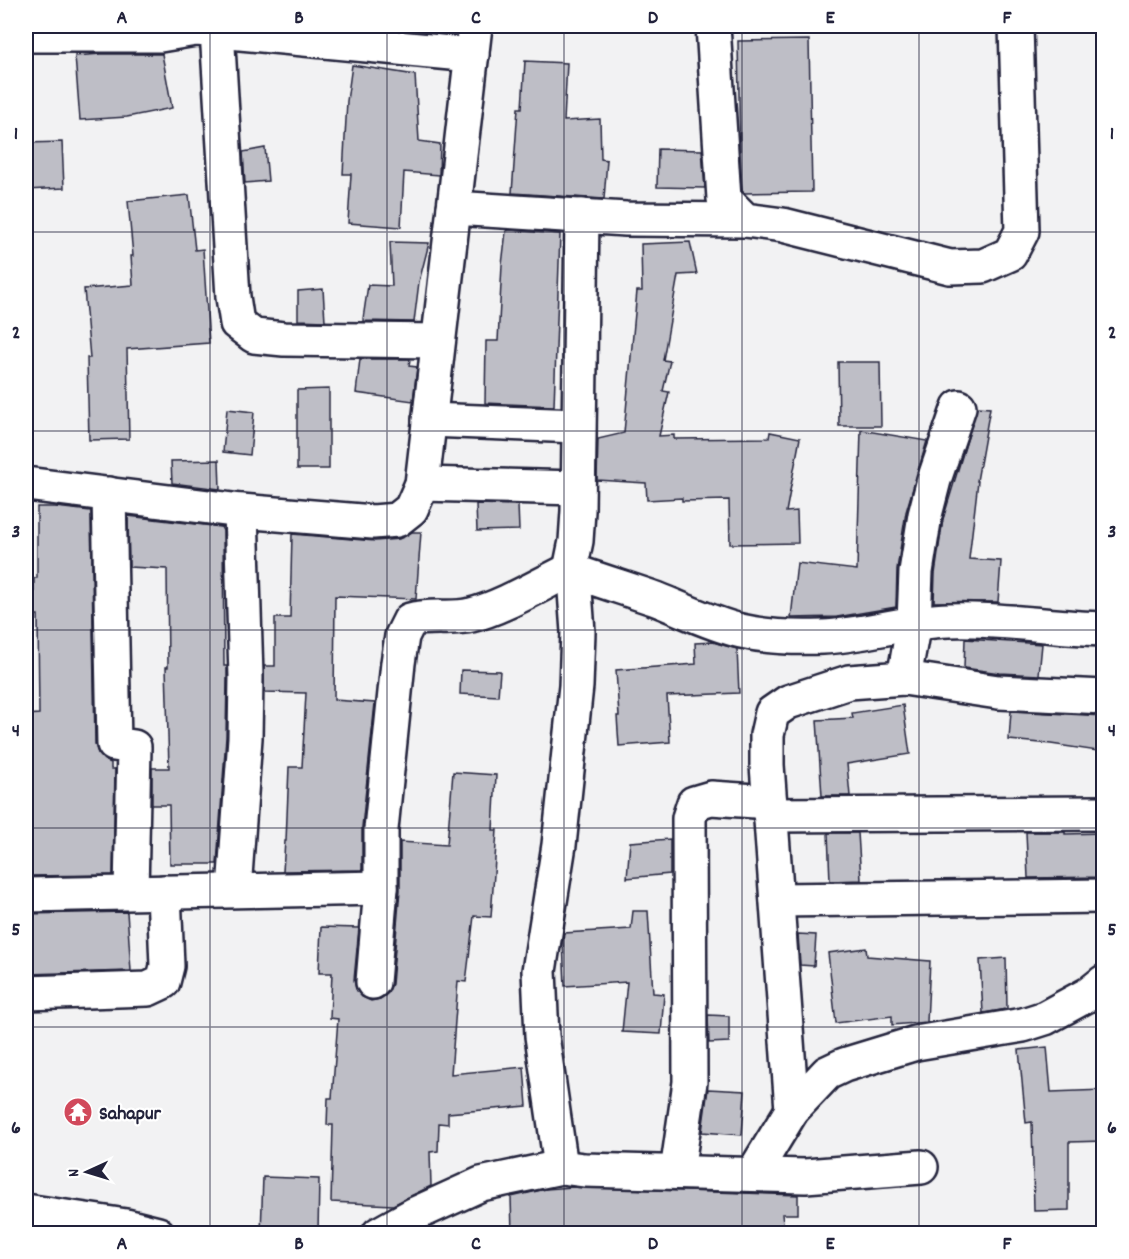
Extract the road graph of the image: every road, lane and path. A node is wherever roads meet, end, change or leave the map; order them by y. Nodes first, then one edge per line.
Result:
1 (713, 26) edge
2 (1016, 26) edge
3 (208, 28) edge
4 (26, 34) edge
5 (474, 40) edge
6 (454, 208) junction
7 (582, 216) junction
8 (745, 220) junction
9 (438, 341) junction
10 (959, 407) dead end
11 (429, 420) junction
12 (578, 426) junction
13 (26, 484) edge
14 (422, 484) junction
15 (578, 488) junction
16 (109, 494) junction
17 (241, 511) junction
18 (570, 570) junction
19 (914, 622) junction
20 (1104, 629) edge
21 (904, 678) junction
22 (1104, 697) edge
23 (770, 808) junction
24 (1104, 813) edge
25 (381, 888) junction
26 (234, 890) junction
27 (131, 892) junction
28 (164, 892) junction
29 (26, 895) edge
30 (1104, 896) edge
31 (777, 900) junction
32 (373, 982) dead end
33 (1104, 982) edge
34 (26, 993) edge
35 (792, 1110) junction
36 (561, 1167) junction
37 (921, 1167) dead end
38 (677, 1172) junction
39 (753, 1174) junction
40 (26, 1211) edge
41 (158, 1233) edge
42 (379, 1233) edge

1 - 8 street
2 - 8 street
3 - 4 street
3 - 5 street
3 - 9 street
5 - 6 street
6 - 7 street
6 - 9 street
7 - 8 street
7 - 12 street
9 - 11 street
10 - 19 street
11 - 12 street
11 - 14 street
12 - 15 street
13 - 16 street
14 - 15 street
14 - 17 street
15 - 18 street
16 - 17 street
16 - 27 street
17 - 26 street
18 - 19 street
18 - 25 street
18 - 36 street
19 - 20 street
19 - 21 street
21 - 22 street
21 - 23 street
23 - 24 street
23 - 31 street
23 - 38 street
25 - 26 street
25 - 32 street
26 - 28 street
27 - 28 street
27 - 29 street
28 - 34 street
30 - 31 street
31 - 35 street
33 - 35 street
35 - 39 street
36 - 38 street
36 - 42 street
37 - 39 street
38 - 39 street
40 - 41 street

